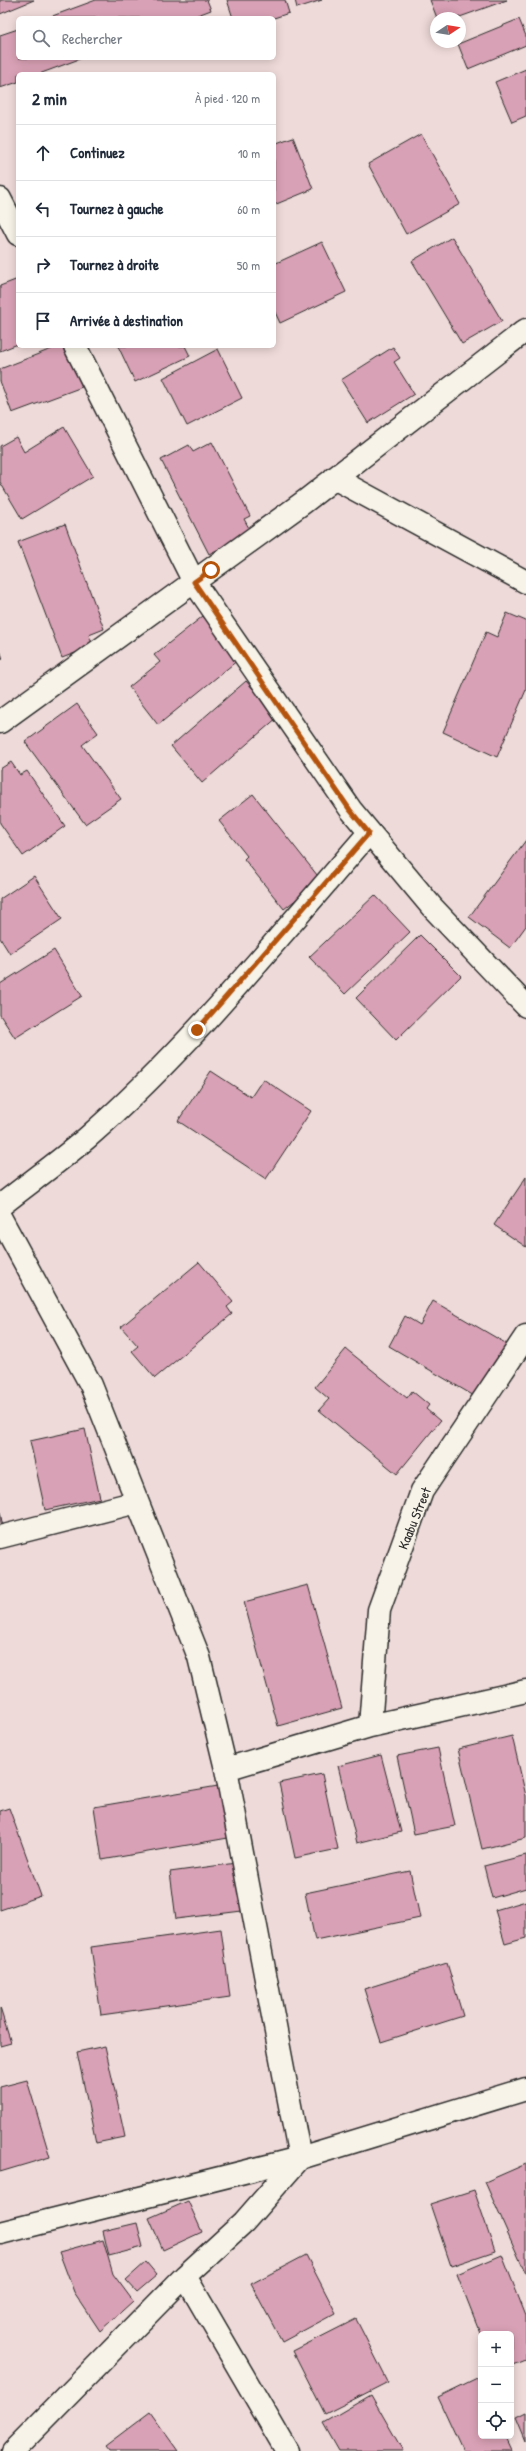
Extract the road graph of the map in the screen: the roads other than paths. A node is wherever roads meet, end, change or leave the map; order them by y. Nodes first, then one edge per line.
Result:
1 (0, 199) edge
2 (16, 230) edge
3 (526, 330) edge
4 (76, 348) edge
5 (334, 478) junction
6 (194, 582) junction
7 (526, 582) edge
8 (0, 722) edge
9 (369, 833) junction
10 (526, 1006) edge
11 (0, 1206) edge
12 (0, 1217) edge
13 (526, 1336) edge
14 (137, 1502) junction
15 (0, 1537) edge
16 (526, 1691) edge
17 (370, 1726) junction
18 (226, 1769) junction
19 (526, 2089) edge
20 (300, 2158) junction
21 (0, 2233) edge
22 (185, 2276) junction
23 (13, 2451) edge
24 (287, 2451) edge

1 - 2 street
3 - 5 street
4 - 6 street
5 - 6 street
5 - 7 street
6 - 8 street
6 - 9 street
9 - 10 street
9 - 11 street
12 - 14 street
13 - 17 street, Kaabu Street
14 - 15 street
14 - 18 street
16 - 17 street
17 - 18 street
18 - 20 street
19 - 20 street
20 - 21 street
20 - 22 street
22 - 23 street
22 - 24 street

